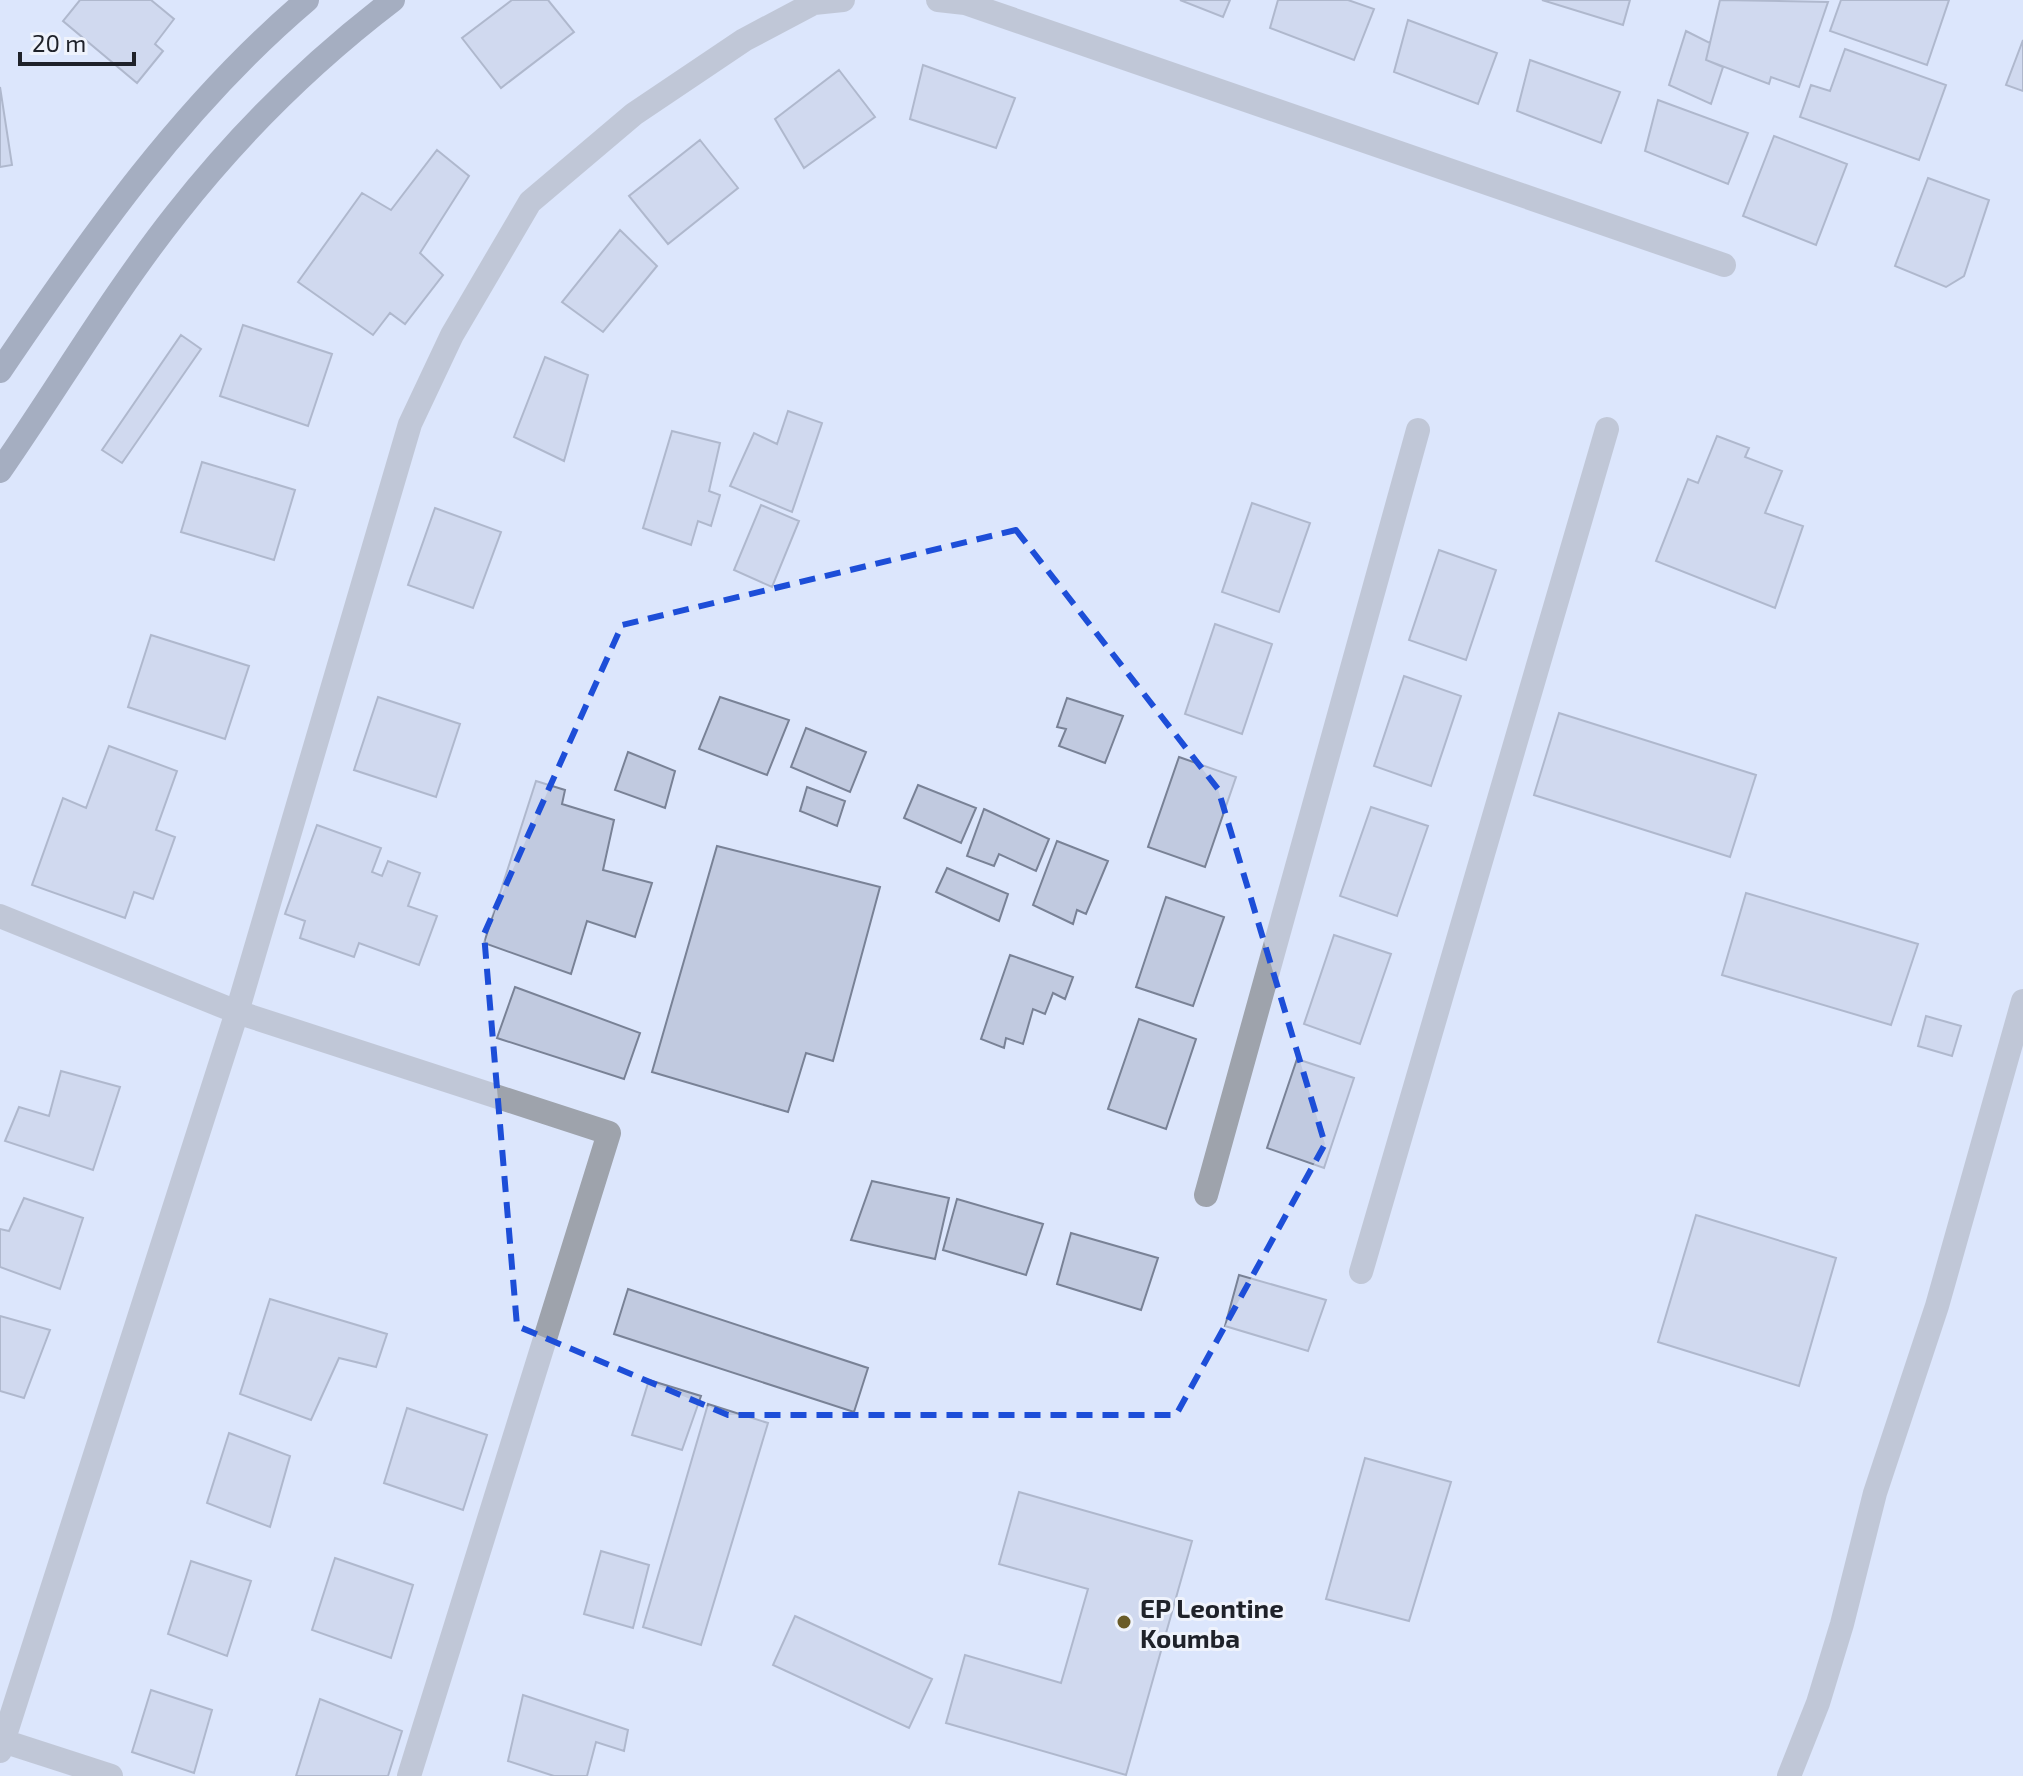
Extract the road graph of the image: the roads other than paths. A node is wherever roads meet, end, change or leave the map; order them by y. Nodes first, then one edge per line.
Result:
1 (307, 0) edge
2 (393, 0) edge
3 (843, 0) edge
4 (938, 0) edge
5 (1724, 265) dead end
6 (0, 371) edge
7 (1607, 429) dead end
8 (1418, 430) dead end
9 (0, 471) edge
10 (0, 916) edge
11 (2023, 1001) edge
12 (237, 1012) junction
13 (1206, 1195) dead end
14 (1361, 1272) dead end
15 (2, 1746) edge
16 (111, 1776) edge
17 (409, 1776) edge
18 (1789, 1776) edge

1 - 6 main road
2 - 9 main road
3 - 12 street
4 - 5 street
7 - 14 street
8 - 13 street
10 - 12 street
11 - 18 street
12 - 15 street
12 - 17 street
15 - 16 street

